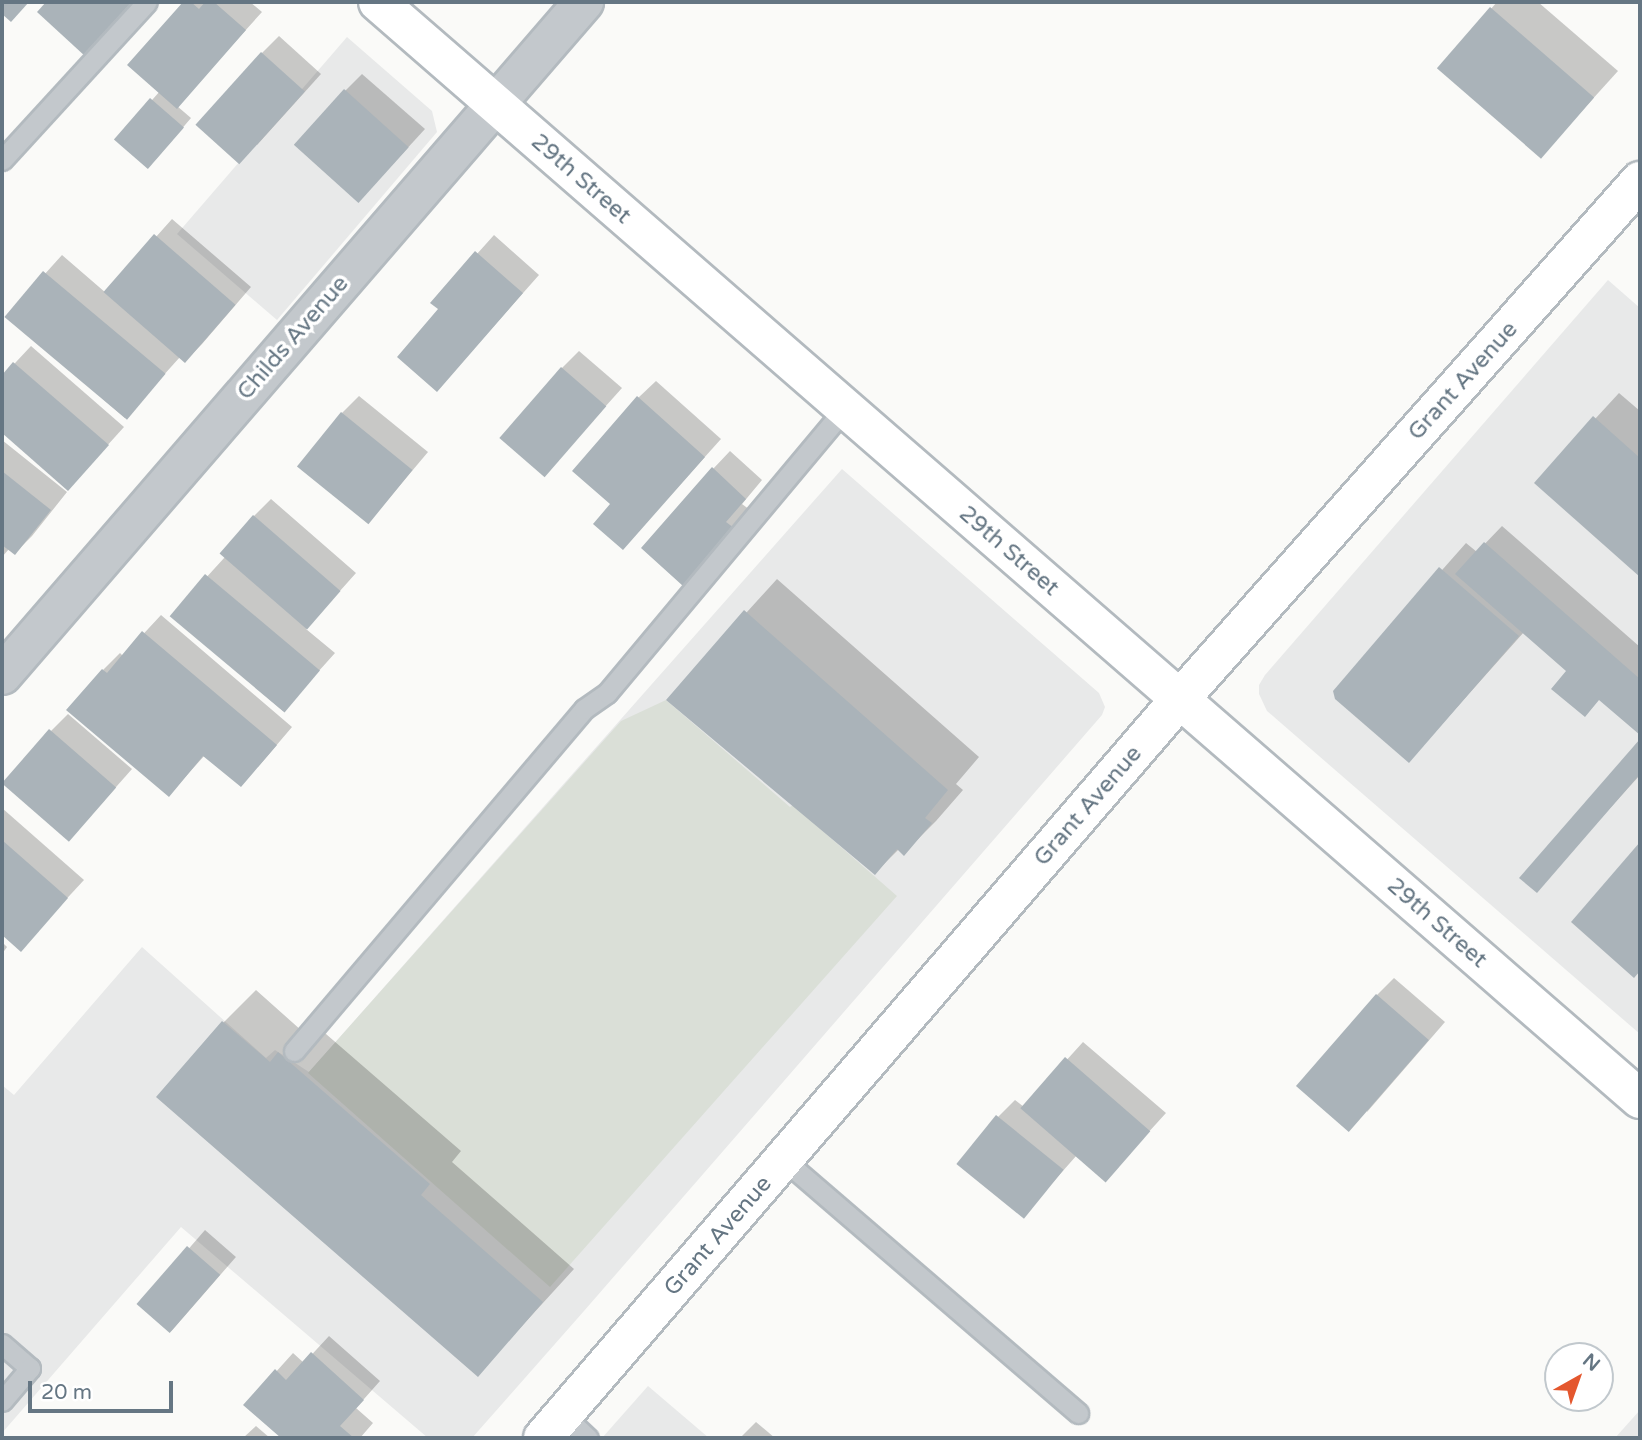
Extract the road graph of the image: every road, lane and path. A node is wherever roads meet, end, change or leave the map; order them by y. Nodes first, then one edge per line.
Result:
1 (147, 2) edge
2 (378, 2) edge
3 (584, 2) edge
4 (495, 104) junction
5 (2, 160) edge
6 (1640, 181) edge
7 (845, 408) junction
8 (2, 675) edge
9 (1180, 699) junction
10 (295, 1051) dead end
11 (1640, 1099) edge
12 (784, 1160) junction
13 (2, 1344) edge
14 (2, 1401) edge
15 (1079, 1413) dead end
16 (565, 1431) edge

1 - 5 lane
2 - 4 street, 29th Street
3 - 4 street, Childs Avenue
4 - 7 street, 29th Street
4 - 8 street, Childs Avenue
6 - 9 street, Grant Avenue
7 - 9 street, 29th Street
7 - 10 lane
9 - 11 street, 29th Street
9 - 12 street, Grant Avenue
12 - 15 lane
12 - 16 street, Grant Avenue
13 - 14 lane

